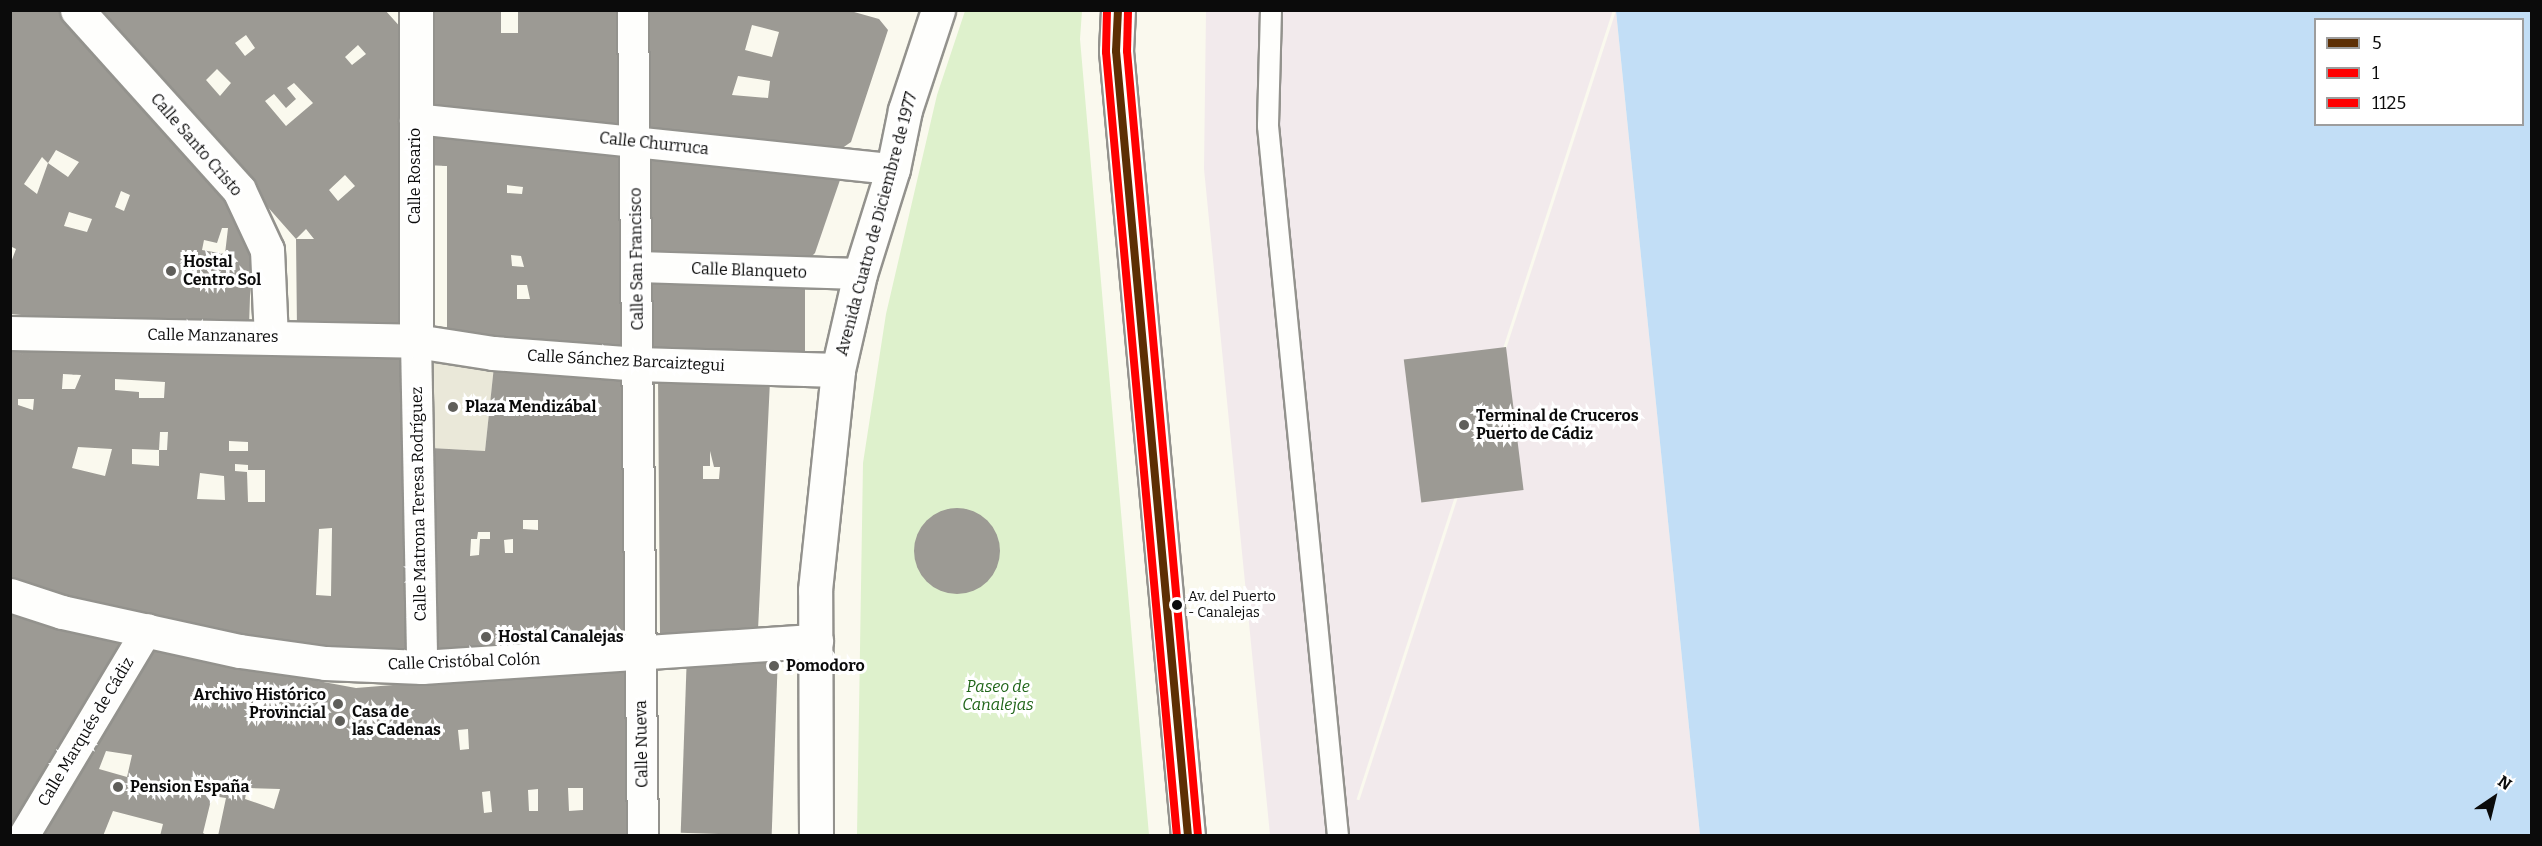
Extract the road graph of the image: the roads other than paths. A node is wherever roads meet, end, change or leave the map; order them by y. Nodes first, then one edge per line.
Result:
1 (77, 10) edge
2 (633, 10) edge
3 (1118, 10) edge
4 (1271, 10) edge
5 (933, 12) edge
6 (410, 16) edge
7 (415, 119) junction
8 (635, 142) junction
9 (893, 169) junction
10 (638, 267) junction
11 (860, 274) junction
12 (10, 333) edge
13 (271, 337) junction
14 (416, 340) junction
15 (638, 364) junction
16 (838, 370) junction
17 (10, 595) edge
18 (148, 629) junction
19 (816, 641) junction
20 (640, 652) junction
21 (422, 667) junction
22 (24, 836) edge
23 (643, 836) edge
24 (816, 836) edge
25 (1188, 836) edge
26 (1338, 836) edge

1 - 13 street, Calle Santo Cristo
2 - 8 street, Calle San Francisco
3 - 25 street
4 - 26 lane
5 - 9 street, Avenida Cuatro de Diciembre de 1977
6 - 7 street, Calle Rosario
7 - 8 street, Calle Churruca
7 - 14 street, Calle Rosario
8 - 9 street, Calle Churruca
8 - 10 street, Calle San Francisco
9 - 11 street, Avenida Cuatro de Diciembre de 1977
10 - 11 street, Calle Blanqueto
10 - 15 street, Calle San Francisco
11 - 16 street, Avenida Cuatro de Diciembre de 1977
12 - 13 street, Calle Manzanares
13 - 14 street, Calle Manzanares
14 - 15 street, Calle Sánchez Barcaiztegui
14 - 21 street, Calle Matrona Teresa Rodríguez
15 - 16 street, Calle Sánchez Barcaiztegui
15 - 20 street, Calle San Francisco
16 - 19 street, Avenida Cuatro de Diciembre de 1977
17 - 18 street, Calle Cristóbal Colón
18 - 21 street, Calle Cristóbal Colón
18 - 22 street, Calle Marqués de Cádiz
19 - 20 street, Calle Cristóbal Colón
19 - 24 street, Avenida Cuatro de Diciembre de 1977
20 - 21 street, Calle Cristóbal Colón
20 - 23 street, Calle Nueva

